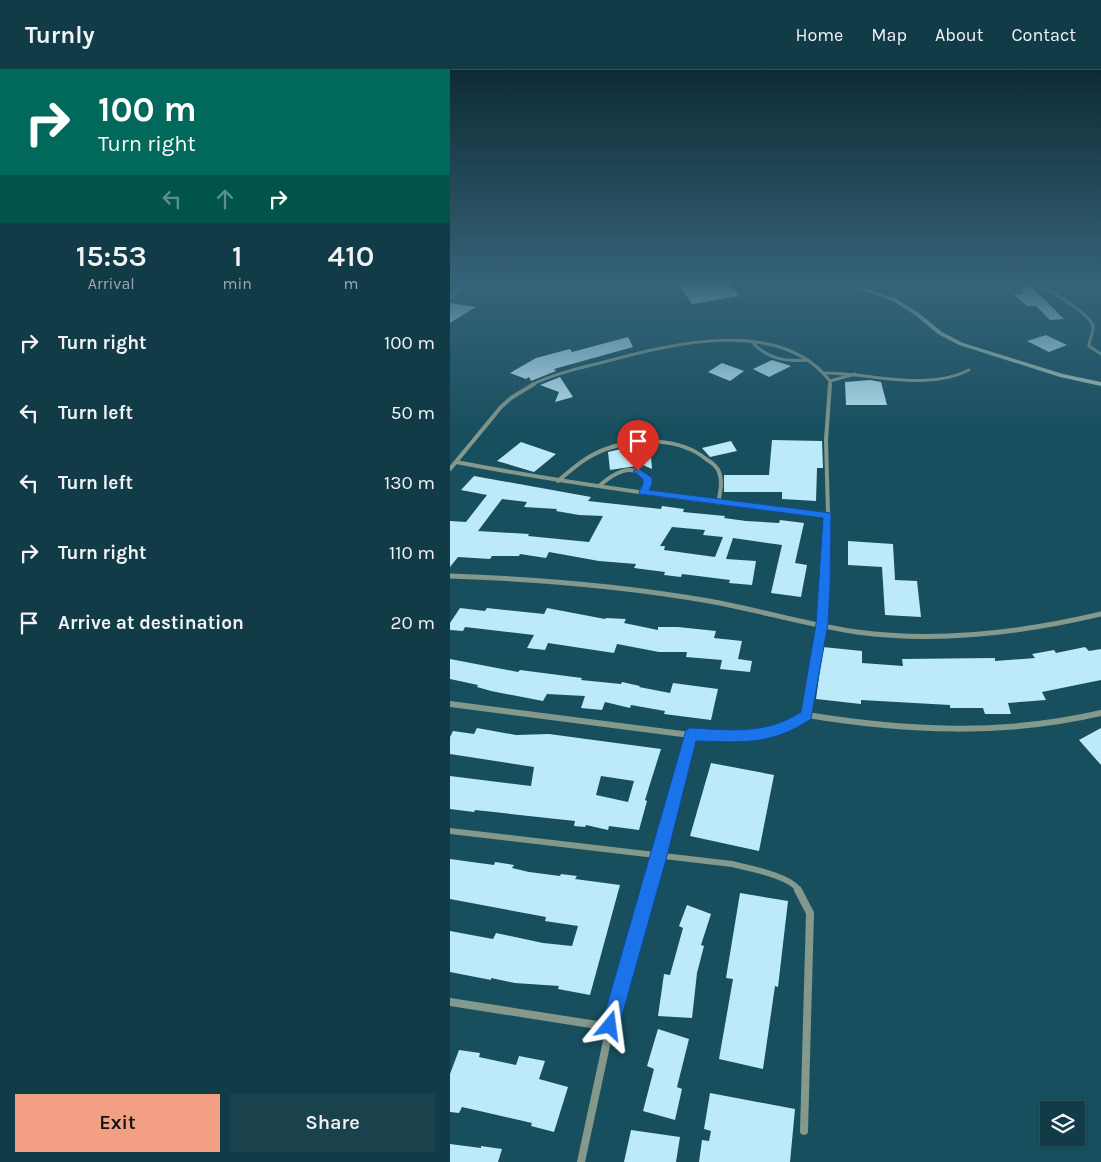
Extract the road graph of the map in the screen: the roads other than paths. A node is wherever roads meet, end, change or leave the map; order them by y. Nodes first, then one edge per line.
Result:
1 (944, 335) edge
2 (1091, 335) edge
3 (752, 342) junction
4 (1101, 354) edge
5 (809, 360) junction
6 (969, 370) dead end
7 (825, 373) junction
8 (855, 374) junction
9 (830, 381) junction
10 (1101, 384) edge
11 (456, 462) junction
12 (450, 469) edge
13 (558, 481) junction
14 (599, 486) junction
15 (643, 492) junction
16 (718, 503) junction
17 (828, 515) junction
18 (450, 576) edge
19 (1101, 614) edge
20 (822, 624) junction
21 (450, 704) edge
22 (1101, 713) edge
23 (807, 715) junction
24 (690, 734) junction
25 (450, 831) edge
26 (659, 856) junction
27 (450, 1002) edge
28 (610, 1026) junction
29 (804, 1131) dead end
30 (581, 1162) edge

1 - 10 main road
2 - 4 street
3 - 5 street
3 - 5 street
3 - 11 street
5 - 7 street
6 - 8 street
7 - 8 street
7 - 9 street
8 - 9 street
9 - 17 street
11 - 12 street
11 - 13 street
13 - 14 street
13 - 16 street
14 - 15 street
14 - 15 street
15 - 16 street
16 - 17 street
17 - 20 street
18 - 20 street
19 - 20 street
20 - 23 street
21 - 24 street
22 - 23 street
23 - 24 street
24 - 26 street
25 - 26 street
26 - 28 street
26 - 29 street
27 - 28 street
28 - 30 street

